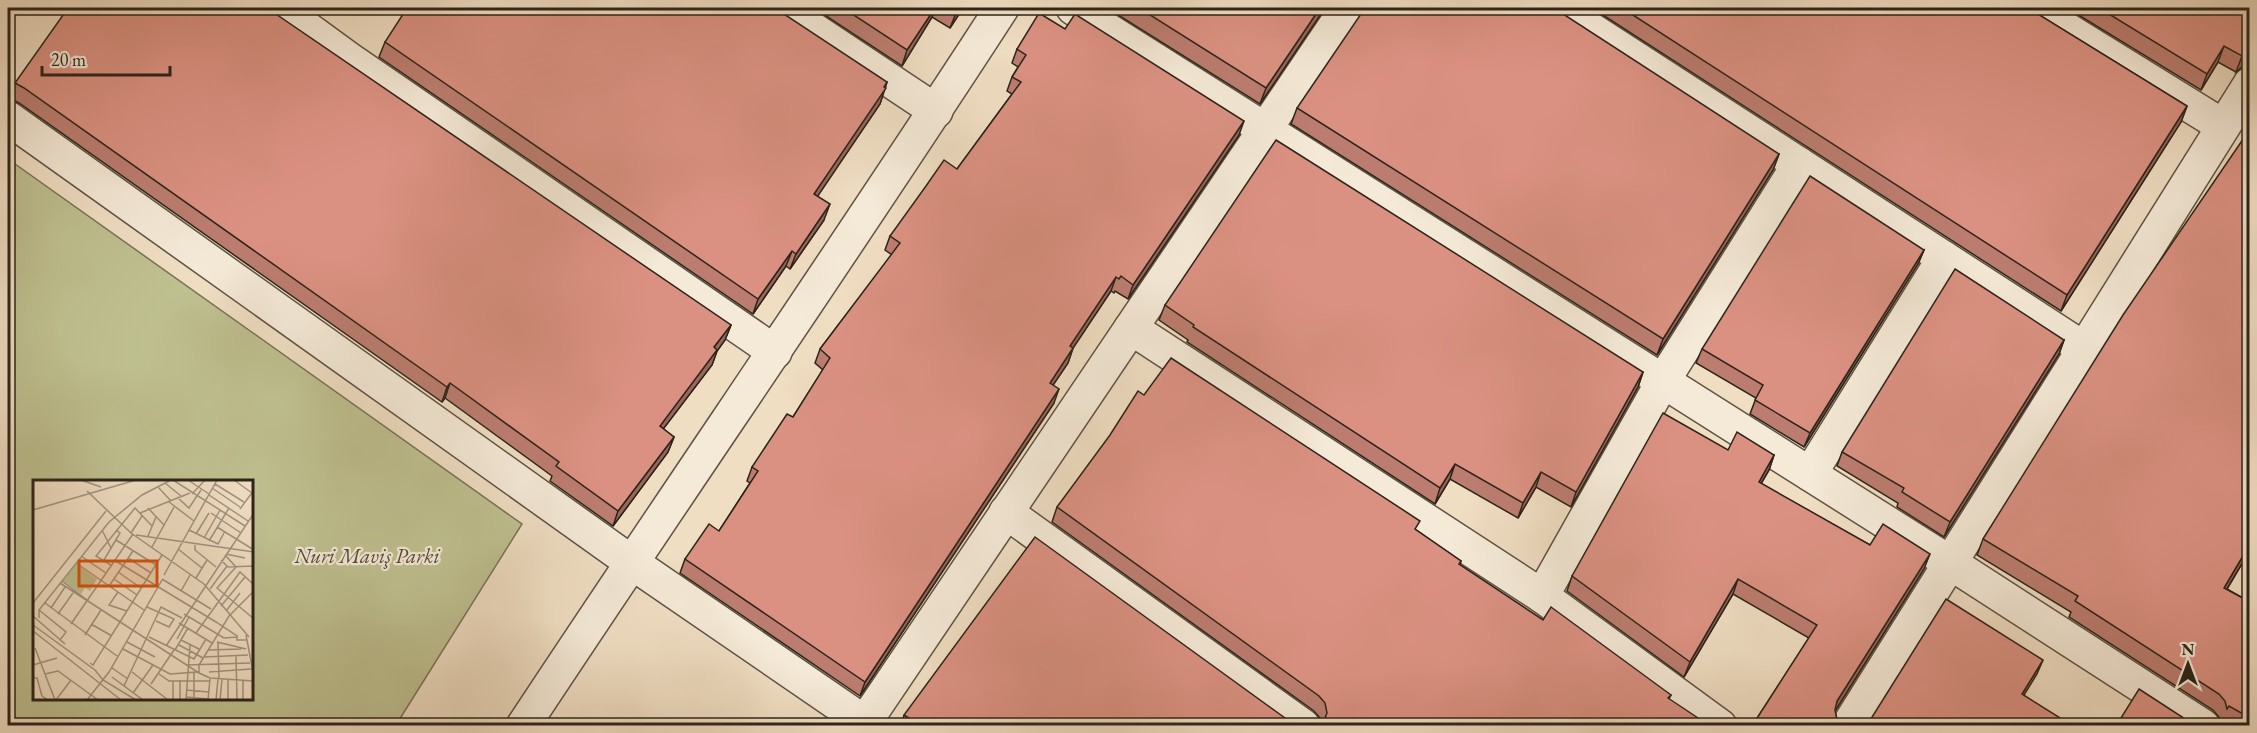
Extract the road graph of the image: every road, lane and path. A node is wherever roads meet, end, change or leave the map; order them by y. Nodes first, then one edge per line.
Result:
1 (279, 8) edge
2 (781, 8) edge
3 (1002, 8) edge
4 (1073, 8) edge
5 (1347, 8) edge
6 (1558, 8) edge
7 (2032, 8) edge
8 (2250, 84) edge
9 (936, 111) junction
10 (8, 118) edge
11 (2223, 126) junction
12 (1265, 129) junction
13 (1799, 164) junction
14 (1944, 258) junction
15 (1131, 328) junction
16 (2083, 348) junction
17 (775, 352) junction
18 (1663, 381) junction
19 (1810, 474) junction
20 (1006, 512) junction
21 (631, 562) junction
22 (1950, 562) junction
23 (1542, 596) junction
24 (868, 724) edge
25 (523, 726) edge
26 (1303, 726) edge
27 (1720, 726) edge
28 (1848, 726) edge
29 (2203, 726) edge

1 - 17 street
2 - 9 street
3 - 9 street
4 - 12 street
5 - 12 street
6 - 13 street
7 - 11 street
8 - 11 street
9 - 17 street
10 - 21 street
11 - 16 street
12 - 15 street
12 - 18 street
13 - 14 street
13 - 18 street
14 - 16 street
14 - 19 street
15 - 20 street
15 - 23 street
16 - 22 street
17 - 21 street
18 - 19 street
18 - 23 street
19 - 22 street
20 - 24 street
20 - 26 street
21 - 24 street
21 - 25 street
22 - 28 street
22 - 29 street
23 - 27 street

